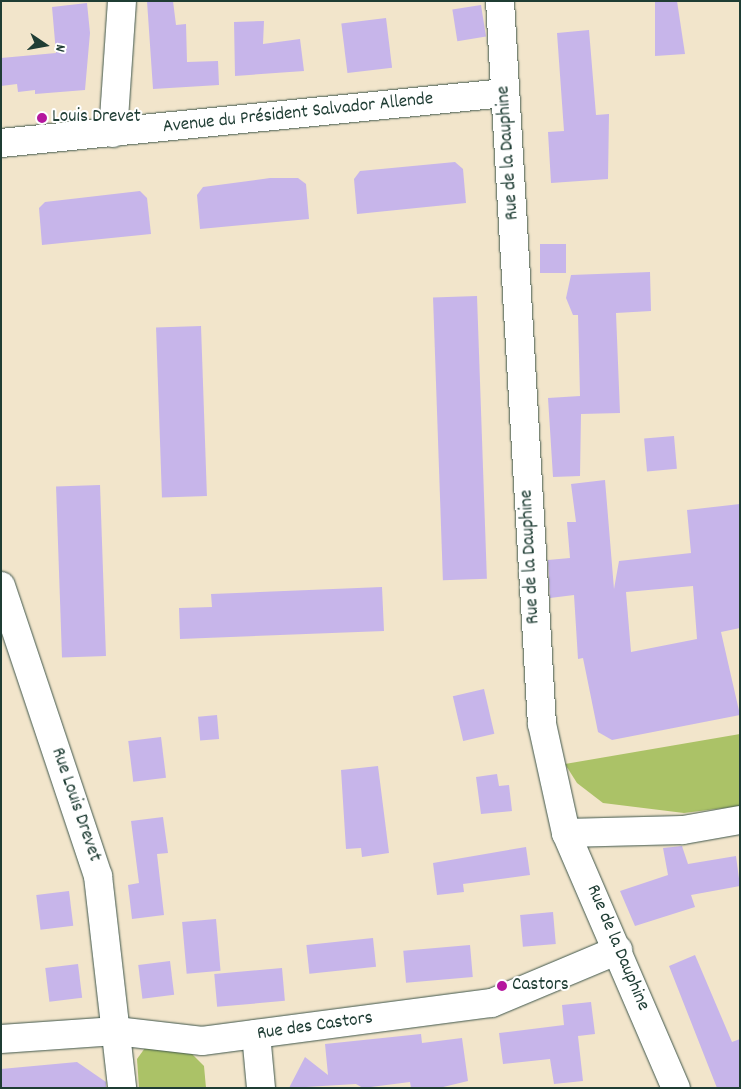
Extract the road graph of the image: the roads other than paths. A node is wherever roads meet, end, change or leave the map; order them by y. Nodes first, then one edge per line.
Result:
1 (122, 1) edge
2 (500, 1) edge
3 (505, 93) junction
4 (114, 133) junction
5 (1, 143) edge
6 (1, 586) edge
7 (740, 820) edge
8 (566, 833) junction
9 (618, 950) junction
10 (116, 1031) junction
11 (256, 1034) junction
12 (1, 1039) edge
13 (122, 1088) edge
14 (261, 1088) edge
15 (676, 1088) edge

1 - 4 street
2 - 3 street, Rue de la Dauphine
3 - 4 street, Avenue du Président Salvador Allende
3 - 8 street, Rue de la Dauphine
4 - 5 street, Avenue du Président Salvador Allende
6 - 10 street, Rue Louis Drevet
7 - 8 street
8 - 9 street, Rue de la Dauphine
9 - 11 street, Rue des Castors
9 - 15 street, Rue de la Dauphine
10 - 11 street, Rue des Castors
10 - 12 street, Rue des Castors
10 - 13 street, Rue Louis Drevet
11 - 14 street

